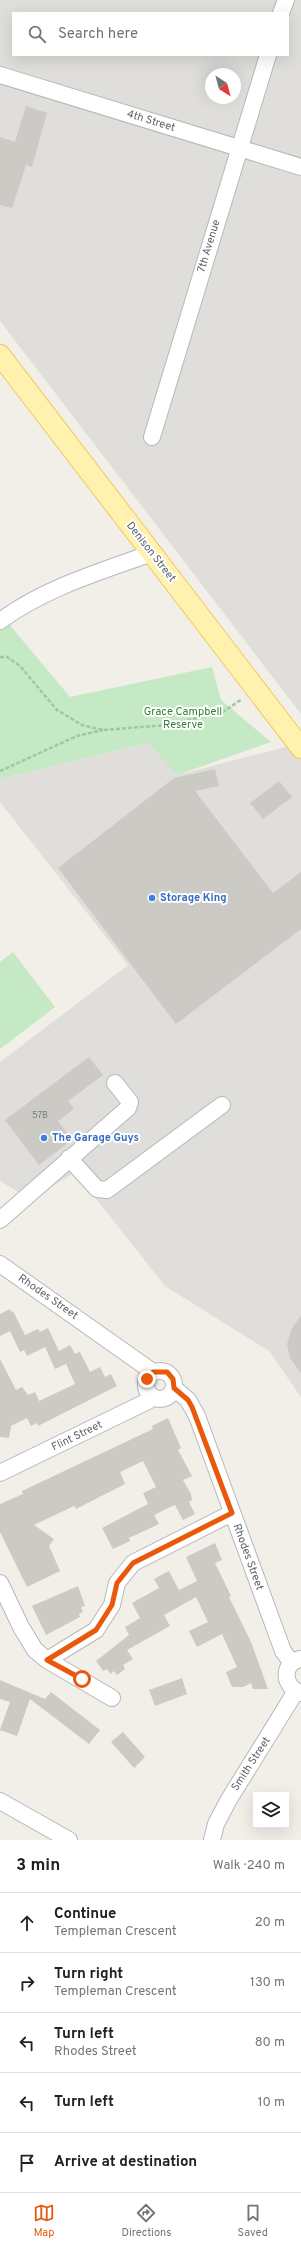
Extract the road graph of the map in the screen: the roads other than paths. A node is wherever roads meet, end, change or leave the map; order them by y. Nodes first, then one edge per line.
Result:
1 (286, 0) edge
2 (281, 12) edge
3 (268, 56) edge
4 (0, 75) edge
5 (239, 148) junction
6 (301, 167) edge
7 (0, 355) edge
8 (152, 437) dead end
9 (152, 553) junction
10 (0, 621) edge
11 (301, 748) edge
12 (115, 1083) dead end
13 (222, 1105) dead end
14 (69, 1158) junction
15 (0, 1220) edge
16 (0, 1264) edge
17 (153, 1372) junction
18 (174, 1388) junction
19 (152, 1396) junction
20 (0, 1473) edge
21 (232, 1513) junction
22 (0, 1584) edge
23 (47, 1660) junction
24 (296, 1661) edge
25 (299, 1692) edge
26 (112, 1698) dead end
27 (0, 1801) edge
28 (68, 1840) edge
29 (212, 1840) edge

1 - 2 street
3 - 5 street, 7th Avenue
4 - 5 street, 4th Street
5 - 6 street, 4th Street
5 - 8 street, 7th Avenue
7 - 9 main road, Denison Street
9 - 10 street
9 - 11 main road, Denison Street
12 - 14 street
13 - 14 street
14 - 15 street
16 - 17 street, Rhodes Street
17 - 18 street
17 - 19 street
18 - 19 street
18 - 21 street, Rhodes Street
19 - 20 street, Flint Street
21 - 23 street
21 - 24 street, Rhodes Street
22 - 23 street
23 - 26 street
24 - 25 street
25 - 29 street, Smith Street
27 - 28 street

